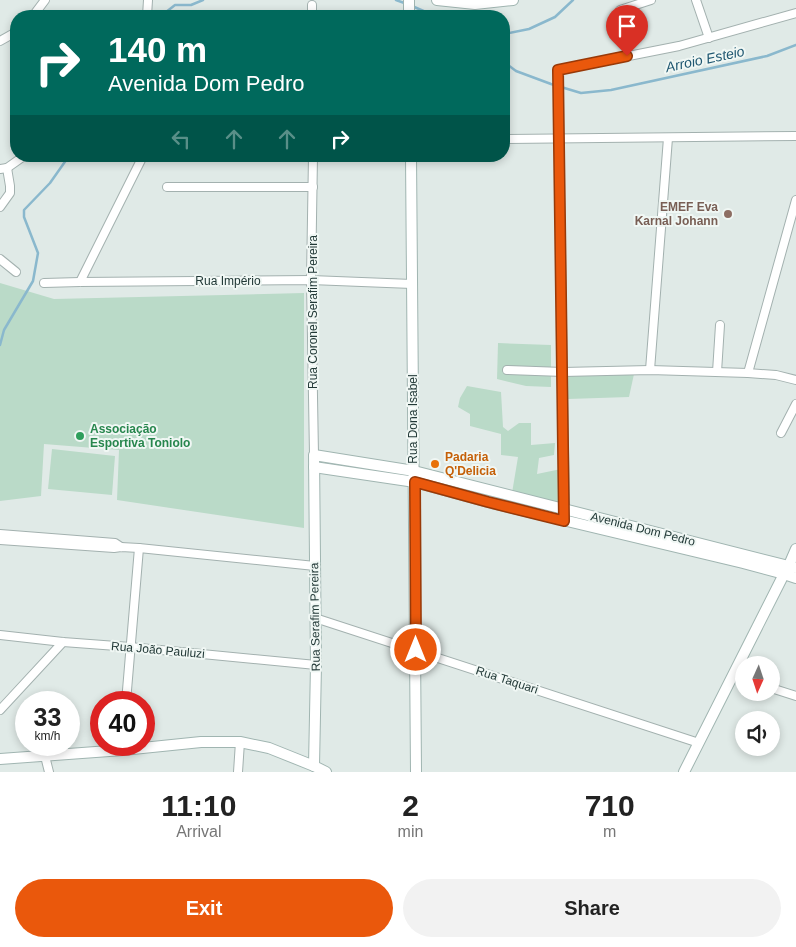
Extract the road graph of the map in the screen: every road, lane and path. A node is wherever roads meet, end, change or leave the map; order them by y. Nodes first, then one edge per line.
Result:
1 (33, 0) edge
2 (437, 0) edge
3 (513, 0) edge
4 (651, 0) edge
5 (696, 0) edge
6 (43, 3) edge
7 (312, 5) dead end
8 (312, 10) edge
9 (620, 10) dead end
10 (796, 13) edge
11 (709, 38) junction
12 (796, 136) edge
13 (668, 138) junction
14 (510, 139) edge
15 (559, 139) junction
16 (140, 162) edge
17 (312, 162) edge
18 (411, 162) edge
19 (3, 168) edge
20 (167, 187) dead end
21 (313, 187) junction
22 (796, 200) edge
23 (0, 206) edge
24 (0, 259) edge
25 (16, 272) dead end
26 (311, 280) junction
27 (80, 282) junction
28 (44, 283) dead end
29 (412, 284) junction
30 (720, 325) dead end
31 (508, 370) dead end
32 (650, 370) junction
33 (563, 372) junction
34 (717, 372) junction
35 (748, 373) junction
36 (796, 380) edge
37 (796, 404) edge
38 (781, 433) dead end
39 (314, 455) junction
40 (314, 467) junction
41 (414, 477) junction
42 (452, 487) junction
43 (491, 491) junction
44 (488, 502) junction
45 (528, 506) junction
46 (565, 510) junction
47 (564, 521) junction
48 (593, 522) junction
49 (0, 534) edge
50 (0, 540) edge
51 (121, 547) junction
52 (139, 548) junction
53 (796, 549) edge
54 (315, 566) junction
55 (789, 569) edge
56 (796, 578) edge
57 (315, 618) junction
58 (0, 635) edge
59 (63, 642) junction
60 (130, 647) junction
61 (416, 650) junction
62 (316, 665) junction
63 (733, 675) joint
64 (127, 691) edge
65 (780, 691) edge
66 (796, 696) edge
67 (0, 710) edge
68 (240, 742) junction
69 (699, 743) junction
70 (155, 746) edge
71 (45, 756) joint
72 (0, 759) edge
73 (314, 766) junction
74 (49, 772) edge
75 (238, 772) edge
76 (326, 772) edge
77 (416, 772) edge
78 (684, 772) edge

1 - 6 street
2 - 3 street
4 - 9 street
5 - 11 street
7 - 8 street
10 - 11 street
11 - 15 street
12 - 13 street
13 - 15 street
13 - 32 street
14 - 15 street
15 - 33 street
16 - 27 street
17 - 21 street, Rua Coronel Serafim Pereira
18 - 29 street, Rua Dona Isabel
19 - 23 street
20 - 21 street
21 - 26 street, Rua Coronel Serafim Pereira
22 - 35 street
24 - 25 street
26 - 27 street, Rua Império
26 - 29 street, Rua Império
26 - 39 street, Rua Coronel Serafim Pereira
27 - 28 street, Rua Império
29 - 41 street, Rua Dona Isabel
30 - 34 street
31 - 33 street
32 - 33 street
32 - 34 street
33 - 46 street
34 - 35 street
35 - 36 street
37 - 38 street
39 - 40 street, Rua Coronel Serafim Pereira
39 - 41 street, Avenida Dom Pedro
40 - 41 street, Avenida Dom Pedro
40 - 54 street, Rua Serafim Pereira
41 - 42 street, Avenida Dom Pedro
41 - 61 street, Rua Dona Isabel
42 - 43 street, Avenida Dom Pedro
42 - 44 street, Avenida Dom Pedro
43 - 44 street
43 - 45 street, Avenida Dom Pedro
44 - 45 street, Avenida Dom Pedro
45 - 46 street, Avenida Dom Pedro
45 - 47 street, Avenida Dom Pedro
46 - 47 street
46 - 48 street, Avenida Dom Pedro
47 - 48 street, Avenida Dom Pedro
48 - 55 street, Avenida Dom Pedro
49 - 51 street
50 - 51 street
51 - 52 street
52 - 54 street
52 - 60 street
53 - 55 street
54 - 57 street, Rua Serafim Pereira
55 - 56 street, Avenida Dom Pedro
55 - 63 street
57 - 61 street, Rua Taquari
57 - 62 street, Rua Serafim Pereira
58 - 59 street, Rua João Pauluzi
59 - 60 street, Rua João Pauluzi
59 - 67 street
60 - 62 street, Rua João Pauluzi
60 - 64 street
61 - 69 street, Rua Taquari
61 - 77 street, Rua Dona Isabel
62 - 73 street, Rua Serafim Pereira
63 - 69 street
65 - 66 street
68 - 70 street
68 - 73 street
68 - 75 street
69 - 78 street
71 - 72 street
71 - 74 street
73 - 76 street

